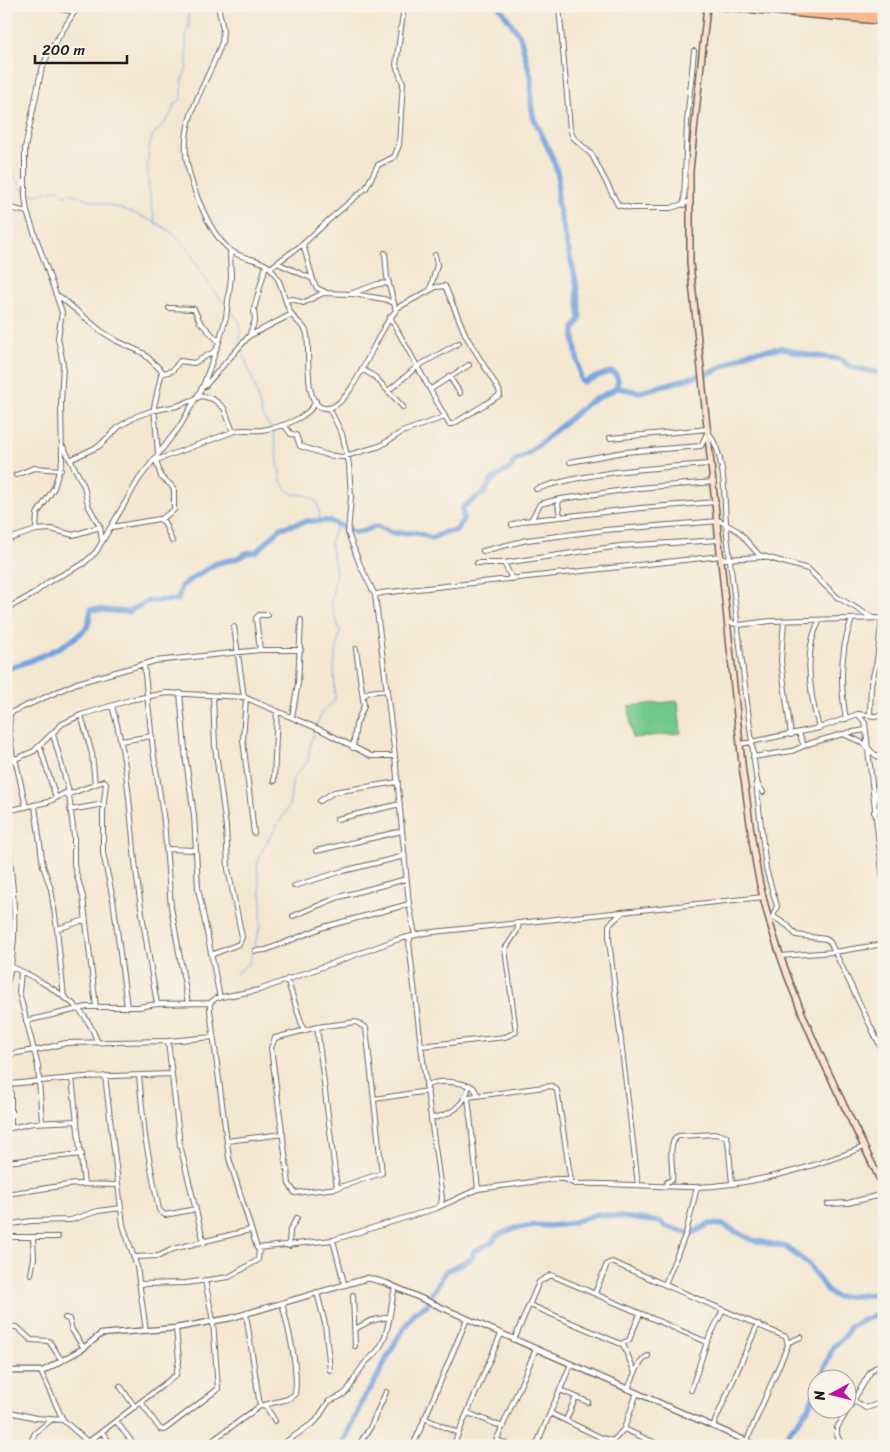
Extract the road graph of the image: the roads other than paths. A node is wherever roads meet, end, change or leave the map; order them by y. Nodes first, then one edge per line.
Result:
1 (46, 6) edge
2 (78, 6) edge
3 (218, 6) edge
4 (404, 6) edge
5 (559, 6) edge
6 (707, 6) edge
7 (717, 6) edge
8 (778, 6) edge
9 (75, 12) junction
10 (884, 15) edge
11 (884, 22) edge
12 (694, 51) dead end
13 (687, 204) junction
14 (6, 207) edge
15 (27, 212) junction
16 (304, 244) junction
17 (230, 249) junction
18 (385, 253) dead end
19 (436, 255) dead end
20 (277, 263) junction
21 (266, 265) junction
22 (270, 268) junction
23 (313, 279) junction
24 (388, 283) junction
25 (430, 290) junction
26 (326, 293) junction
27 (58, 294) junction
28 (350, 294) junction
29 (286, 300) junction
30 (395, 303) junction
31 (169, 308) dead end
32 (396, 308) junction
33 (292, 314) junction
34 (390, 317) junction
35 (249, 336) junction
36 (219, 342) junction
37 (459, 343) dead end
38 (216, 350) junction
39 (469, 365) dead end
40 (418, 366) junction
41 (362, 369) junction
42 (163, 374) junction
43 (449, 376) junction
44 (431, 389) junction
45 (201, 390) junction
46 (388, 392) junction
47 (460, 393) dead end
48 (196, 398) junction
49 (316, 401) junction
50 (403, 407) dead end
51 (324, 408) junction
52 (330, 408) junction
53 (155, 410) junction
54 (313, 410) junction
55 (444, 416) junction
56 (284, 425) junction
57 (708, 430) junction
58 (233, 432) junction
59 (610, 438) dead end
60 (63, 446) junction
61 (158, 454) junction
62 (347, 455) junction
63 (70, 460) junction
64 (154, 461) junction
65 (570, 462) dead end
66 (712, 464) junction
67 (61, 470) junction
68 (16, 475) dead end
69 (714, 482) junction
70 (536, 489) dead end
71 (560, 499) junction
72 (716, 502) junction
73 (560, 517) junction
74 (161, 519) junction
75 (531, 520) junction
76 (718, 521) junction
77 (512, 525) dead end
78 (726, 525) junction
79 (100, 526) junction
80 (112, 527) junction
81 (36, 530) junction
82 (6, 540) edge
83 (720, 540) junction
84 (172, 541) dead end
85 (102, 544) junction
86 (483, 551) dead end
87 (764, 557) junction
88 (721, 558) junction
89 (730, 559) junction
90 (504, 563) junction
91 (477, 564) dead end
92 (512, 579) junction
93 (376, 595) junction
94 (6, 609) edge
95 (268, 615) dead end
96 (873, 618) junction
97 (883, 618) edge
98 (852, 619) junction
99 (301, 620) dead end
100 (820, 620) junction
101 (784, 621) junction
102 (728, 622) junction
103 (739, 625) junction
104 (234, 627) dead end
105 (356, 649) dead end
106 (260, 650) junction
107 (301, 650) junction
108 (238, 653) junction
109 (144, 665) junction
110 (388, 690) junction
111 (180, 693) junction
112 (147, 696) junction
113 (213, 696) junction
114 (363, 696) junction
115 (245, 697) junction
116 (112, 706) junction
117 (277, 711) junction
118 (858, 714) junction
119 (81, 715) junction
120 (870, 715) junction
121 (292, 717) junction
122 (884, 717) edge
123 (846, 719) junction
124 (819, 728) junction
125 (866, 730) junction
126 (53, 733) junction
127 (799, 733) junction
128 (791, 734) junction
129 (843, 734) junction
130 (152, 736) junction
131 (121, 741) junction
132 (752, 742) junction
133 (741, 744) junction
134 (40, 746) junction
135 (804, 746) junction
136 (867, 746) junction
137 (353, 748) junction
138 (884, 754) edge
139 (875, 755) junction
140 (395, 756) junction
141 (753, 757) junction
142 (14, 759) junction
143 (884, 761) edge
144 (6, 763) edge
145 (884, 767) edge
146 (756, 776) junction
147 (274, 781) dead end
148 (398, 782) junction
149 (95, 784) junction
150 (763, 792) dead end
151 (67, 793) junction
152 (56, 798) junction
153 (320, 801) dead end
154 (104, 804) junction
155 (400, 804) junction
156 (884, 804) edge
157 (35, 806) junction
158 (26, 807) junction
159 (70, 810) junction
160 (6, 812) edge
161 (874, 812) junction
162 (337, 819) dead end
163 (6, 821) edge
164 (402, 831) junction
165 (254, 833) dead end
166 (166, 850) junction
167 (196, 850) junction
168 (316, 851) dead end
169 (405, 856) junction
170 (406, 879) junction
171 (294, 886) dead end
172 (884, 886) edge
173 (763, 897) junction
174 (408, 904) junction
175 (623, 912) junction
176 (293, 916) dead end
177 (774, 917) junction
178 (85, 920) junction
179 (519, 923) junction
180 (770, 924) junction
181 (58, 929) junction
182 (413, 936) junction
183 (884, 944) edge
184 (255, 951) dead end
185 (834, 952) junction
186 (211, 955) junction
187 (780, 956) junction
188 (6, 965) edge
189 (12, 967) junction
190 (20, 972) junction
191 (287, 979) junction
192 (6, 988) edge
193 (64, 998) junction
194 (220, 998) junction
195 (188, 1003) junction
196 (210, 1003) junction
197 (157, 1004) junction
198 (96, 1007) junction
199 (127, 1007) junction
200 (78, 1008) junction
201 (26, 1021) junction
202 (317, 1027) junction
203 (304, 1031) junction
204 (213, 1037) junction
205 (168, 1042) junction
206 (98, 1043) junction
207 (421, 1046) junction
208 (34, 1050) junction
209 (884, 1054) edge
210 (6, 1055) edge
211 (6, 1065) edge
212 (172, 1074) junction
213 (105, 1076) junction
214 (139, 1076) junction
215 (72, 1078) junction
216 (39, 1080) junction
217 (10, 1084) junction
218 (426, 1086) junction
219 (469, 1086) junction
220 (428, 1092) junction
221 (478, 1095) junction
222 (374, 1099) junction
223 (431, 1118) junction
224 (76, 1121) junction
225 (42, 1122) junction
226 (8, 1128) edge
227 (283, 1134) junction
228 (227, 1141) junction
229 (864, 1147) junction
230 (82, 1154) junction
231 (6, 1162) edge
232 (572, 1182) junction
233 (732, 1183) junction
234 (84, 1184) junction
235 (118, 1185) junction
236 (638, 1185) junction
237 (666, 1186) junction
238 (696, 1187) junction
239 (337, 1188) junction
240 (884, 1188) edge
241 (478, 1189) junction
242 (6, 1194) edge
243 (884, 1194) edge
244 (828, 1204) dead end
245 (121, 1208) junction
246 (436, 1208) junction
247 (196, 1209) junction
248 (297, 1218) dead end
249 (6, 1225) edge
250 (250, 1230) junction
251 (6, 1237) edge
252 (58, 1237) dead end
253 (34, 1238) junction
254 (333, 1240) junction
255 (204, 1243) junction
256 (289, 1246) junction
257 (259, 1249) junction
258 (134, 1257) junction
259 (146, 1257) junction
260 (137, 1267) junction
261 (31, 1274) dead end
262 (204, 1280) junction
263 (344, 1283) junction
264 (140, 1284) junction
265 (665, 1284) junction
266 (395, 1287) junction
267 (317, 1292) junction
268 (595, 1293) junction
269 (353, 1295) dead end
270 (282, 1303) junction
271 (530, 1306) junction
272 (723, 1310) junction
273 (246, 1314) junction
274 (640, 1314) junction
275 (388, 1317) junction
276 (65, 1318) dead end
277 (467, 1319) junction
278 (213, 1321) junction
279 (758, 1324) junction
280 (6, 1327) edge
281 (176, 1328) junction
282 (355, 1329) junction
283 (146, 1331) junction
284 (501, 1334) junction
285 (801, 1337) dead end
286 (514, 1340) junction
287 (707, 1342) junction
288 (789, 1342) junction
289 (623, 1344) junction
290 (355, 1346) dead end
291 (84, 1348) junction
292 (536, 1349) junction
293 (648, 1356) dead end
294 (884, 1361) edge
295 (63, 1362) junction
296 (571, 1364) junction
297 (330, 1370) dead end
298 (6, 1371) edge
299 (41, 1372) junction
300 (635, 1373) junction
301 (120, 1386) dead end
302 (628, 1389) junction
303 (560, 1390) junction
304 (691, 1390) dead end
305 (386, 1392) dead end
306 (638, 1393) junction
307 (858, 1394) edge
308 (576, 1397) junction
309 (141, 1402) junction
310 (588, 1402) dead end
311 (884, 1402) edge
312 (858, 1403) edge
313 (262, 1406) junction
314 (135, 1407) junction
315 (6, 1411) edge
316 (468, 1413) junction
317 (550, 1413) junction
318 (424, 1418) junction
319 (52, 1420) junction
320 (63, 1420) junction
321 (275, 1420) dead end
322 (566, 1420) junction
323 (843, 1420) edge
324 (116, 1421) junction
325 (713, 1426) junction
326 (503, 1427) junction
327 (624, 1429) junction
328 (102, 1432) junction
329 (458, 1433) junction
330 (602, 1438) junction
331 (645, 1439) junction
332 (497, 1440) junction
333 (747, 1440) junction
334 (88, 1442) junction
335 (884, 1443) edge
336 (29, 1446) edge
337 (83, 1446) edge
338 (112, 1446) edge
339 (135, 1446) edge
340 (205, 1446) edge
341 (280, 1446) edge
342 (358, 1446) edge
343 (413, 1446) edge
344 (452, 1446) edge
345 (494, 1446) edge
346 (511, 1446) edge
347 (536, 1446) edge
348 (599, 1446) edge
349 (642, 1446) edge
350 (662, 1446) edge
351 (758, 1446) edge
352 (842, 1446) edge
353 (878, 1446) edge

1 - 9 street
2 - 9 street
3 - 17 street
4 - 16 street
5 - 13 street
6 - 13 main road
7 - 11 highway
8 - 10 highway
9 - 15 street
12 - 13 street
13 - 57 main road
14 - 15 street
15 - 27 street
16 - 20 street
16 - 23 street
17 - 21 street
17 - 36 street
18 - 24 street
19 - 25 street
20 - 22 street
20 - 23 street
21 - 22 street
21 - 35 street
22 - 29 street
23 - 26 street
24 - 28 street
24 - 30 street
25 - 32 street
25 - 55 street
26 - 28 street
26 - 29 street
27 - 42 street
27 - 60 street
28 - 30 street
29 - 33 street
30 - 32 street
31 - 36 street
32 - 34 street
33 - 35 street
33 - 49 street
34 - 40 street
34 - 41 street
35 - 45 street
36 - 38 street
37 - 40 street
38 - 42 street
38 - 45 street
39 - 43 street
40 - 44 street
40 - 46 street
41 - 46 street
41 - 52 street
42 - 53 street
43 - 44 street
43 - 47 street
44 - 55 street
45 - 48 street
46 - 50 street
48 - 53 street
48 - 58 street
48 - 61 street
49 - 51 street
49 - 54 street
51 - 52 street
51 - 54 street
52 - 62 street
53 - 61 street
53 - 63 street
54 - 56 street
55 - 62 street
56 - 58 street
56 - 62 street
57 - 59 street
57 - 65 street
57 - 66 main road
57 - 78 street
58 - 64 street
60 - 63 street
60 - 67 street
61 - 64 street
62 - 93 street
63 - 79 street
64 - 74 street
64 - 80 street
66 - 69 main road
66 - 70 street
67 - 68 street
67 - 81 street
69 - 71 street
69 - 72 main road
71 - 73 street
71 - 75 street
72 - 73 street
72 - 76 main road
73 - 75 street
74 - 80 street
74 - 84 street
75 - 77 street
76 - 78 street
76 - 83 main road
76 - 86 street
78 - 87 street
78 - 89 street
79 - 81 street
79 - 85 street
80 - 85 street
81 - 82 street
83 - 88 main road
83 - 90 street
85 - 94 street
87 - 89 street
87 - 96 street
88 - 89 street
88 - 92 street
88 - 102 main road
89 - 103 street
90 - 91 street
90 - 92 street
92 - 93 street
93 - 110 street
95 - 106 street
96 - 97 street
96 - 98 street
97 - 120 street
98 - 100 street
98 - 123 street
99 - 107 street
100 - 101 street
100 - 124 street
101 - 103 street
101 - 128 street
102 - 103 street
102 - 133 main road
103 - 132 street
104 - 108 street
105 - 114 street
106 - 107 street
106 - 108 street
107 - 121 street
108 - 109 street
108 - 115 street
109 - 112 street
109 - 142 street
110 - 114 street
110 - 140 street
111 - 112 street
111 - 113 street
111 - 167 street
112 - 116 street
112 - 130 street
113 - 115 street
113 - 186 street
114 - 137 street
115 - 117 street
115 - 165 street
116 - 119 street
116 - 131 street
117 - 121 street
117 - 147 street
118 - 120 street
118 - 123 street
118 - 125 street
119 - 126 street
119 - 149 street
120 - 122 street
121 - 137 street
123 - 124 street
124 - 127 street
125 - 129 street
125 - 136 street
126 - 134 street
126 - 151 street
127 - 128 street
127 - 135 street
128 - 132 street
129 - 135 street
129 - 136 street
130 - 131 street
130 - 166 street
131 - 197 street
132 - 133 street
132 - 141 street
133 - 173 main road
134 - 142 street
134 - 152 street
135 - 141 street
136 - 139 street
136 - 161 street
137 - 140 street
138 - 139 street
139 - 143 street
140 - 148 street
141 - 146 street
142 - 144 street
142 - 158 street
145 - 161 street
146 - 150 street
146 - 177 street
148 - 153 street
148 - 155 street
149 - 151 street
149 - 154 street
151 - 152 street
151 - 159 street
152 - 157 street
154 - 159 street
154 - 199 street
155 - 162 street
155 - 164 street
156 - 161 street
157 - 158 street
157 - 181 street
158 - 160 street
159 - 178 street
161 - 172 street
163 - 189 street
164 - 168 street
164 - 169 street
166 - 167 street
166 - 195 street
167 - 186 street
169 - 170 street
169 - 171 street
170 - 174 street
170 - 176 street
173 - 175 street
173 - 180 main road
174 - 182 street
174 - 184 street
175 - 179 street
175 - 236 street
177 - 180 street
177 - 185 street
178 - 181 street
178 - 198 street
179 - 182 street
179 - 207 street
180 - 187 main road
181 - 193 street
182 - 191 street
182 - 207 street
183 - 185 street
185 - 187 street
185 - 209 street
186 - 194 street
187 - 229 main road
188 - 189 street
189 - 190 street
189 - 192 street
190 - 193 street
190 - 201 street
191 - 194 street
191 - 203 street
193 - 200 street
194 - 196 street
195 - 196 street
195 - 197 street
196 - 204 street
197 - 199 street
198 - 199 street
198 - 200 street
200 - 201 street
200 - 206 street
201 - 208 street
202 - 203 street
202 - 222 street
202 - 239 street
203 - 227 street
204 - 205 street
204 - 228 street
205 - 206 street
205 - 212 street
206 - 208 street
207 - 218 street
208 - 210 street
208 - 216 street
211 - 217 street
212 - 214 street
212 - 247 street
213 - 214 street
213 - 215 street
213 - 235 street
214 - 247 street
215 - 216 street
215 - 224 street
216 - 217 street
216 - 225 street
217 - 226 street
218 - 219 street
218 - 220 street
219 - 221 street
219 - 223 street
220 - 222 street
220 - 223 street
221 - 232 street
221 - 241 street
222 - 239 street
223 - 246 street
224 - 225 street
224 - 230 street
225 - 226 street
227 - 228 street
227 - 239 street
228 - 250 street
229 - 233 street
229 - 240 main road
230 - 231 street
230 - 234 street
232 - 236 street
232 - 241 street
233 - 237 street
233 - 238 street
234 - 235 street
234 - 242 street
235 - 245 street
236 - 237 street
237 - 238 street
238 - 265 street
241 - 246 street
243 - 244 street
245 - 249 street
245 - 258 street
246 - 254 street
247 - 255 street
248 - 256 street
250 - 255 street
250 - 257 street
251 - 253 street
252 - 253 street
253 - 261 street
254 - 256 street
254 - 263 street
255 - 259 street
256 - 257 street
257 - 262 street
258 - 259 street
258 - 260 street
259 - 260 street
260 - 264 street
262 - 264 street
262 - 278 street
263 - 266 street
263 - 267 street
264 - 283 street
265 - 268 street
265 - 272 street
266 - 275 street
266 - 277 street
267 - 270 street
267 - 297 street
268 - 271 street
268 - 274 street
269 - 282 street
270 - 273 street
270 - 313 street
271 - 286 street
271 - 289 street
272 - 279 street
272 - 287 street
273 - 278 street
273 - 313 street
274 - 287 street
274 - 289 street
275 - 282 street
275 - 341 street
276 - 291 street
277 - 284 street
277 - 318 street
278 - 281 street
278 - 309 street
279 - 288 street
279 - 325 street
280 - 295 street
281 - 283 street
281 - 309 street
282 - 290 street
283 - 291 street
284 - 286 street
284 - 316 street
285 - 288 street
286 - 292 street
287 - 304 street
288 - 333 street
289 - 300 street
291 - 295 street
292 - 296 street
292 - 326 street
293 - 300 street
294 - 307 street
295 - 299 street
296 - 302 street
296 - 303 street
298 - 299 street
299 - 320 street
300 - 302 street
301 - 314 street
302 - 306 street
303 - 308 street
303 - 317 street
305 - 342 street
306 - 325 street
306 - 327 street
308 - 310 street
308 - 322 street
309 - 314 street
311 - 312 street
313 - 321 street
313 - 340 street
314 - 324 street
315 - 319 street
316 - 326 street
316 - 329 street
317 - 322 street
317 - 347 street
318 - 329 street
318 - 343 street
319 - 320 street
319 - 336 street
320 - 334 street
322 - 330 street
323 - 352 street
324 - 328 street
324 - 339 street
325 - 333 street
326 - 332 street
327 - 330 street
327 - 331 street
328 - 334 street
328 - 338 street
329 - 344 street
330 - 348 street
331 - 349 street
331 - 350 street
332 - 345 street
332 - 346 street
333 - 351 street
334 - 337 street
335 - 353 street

